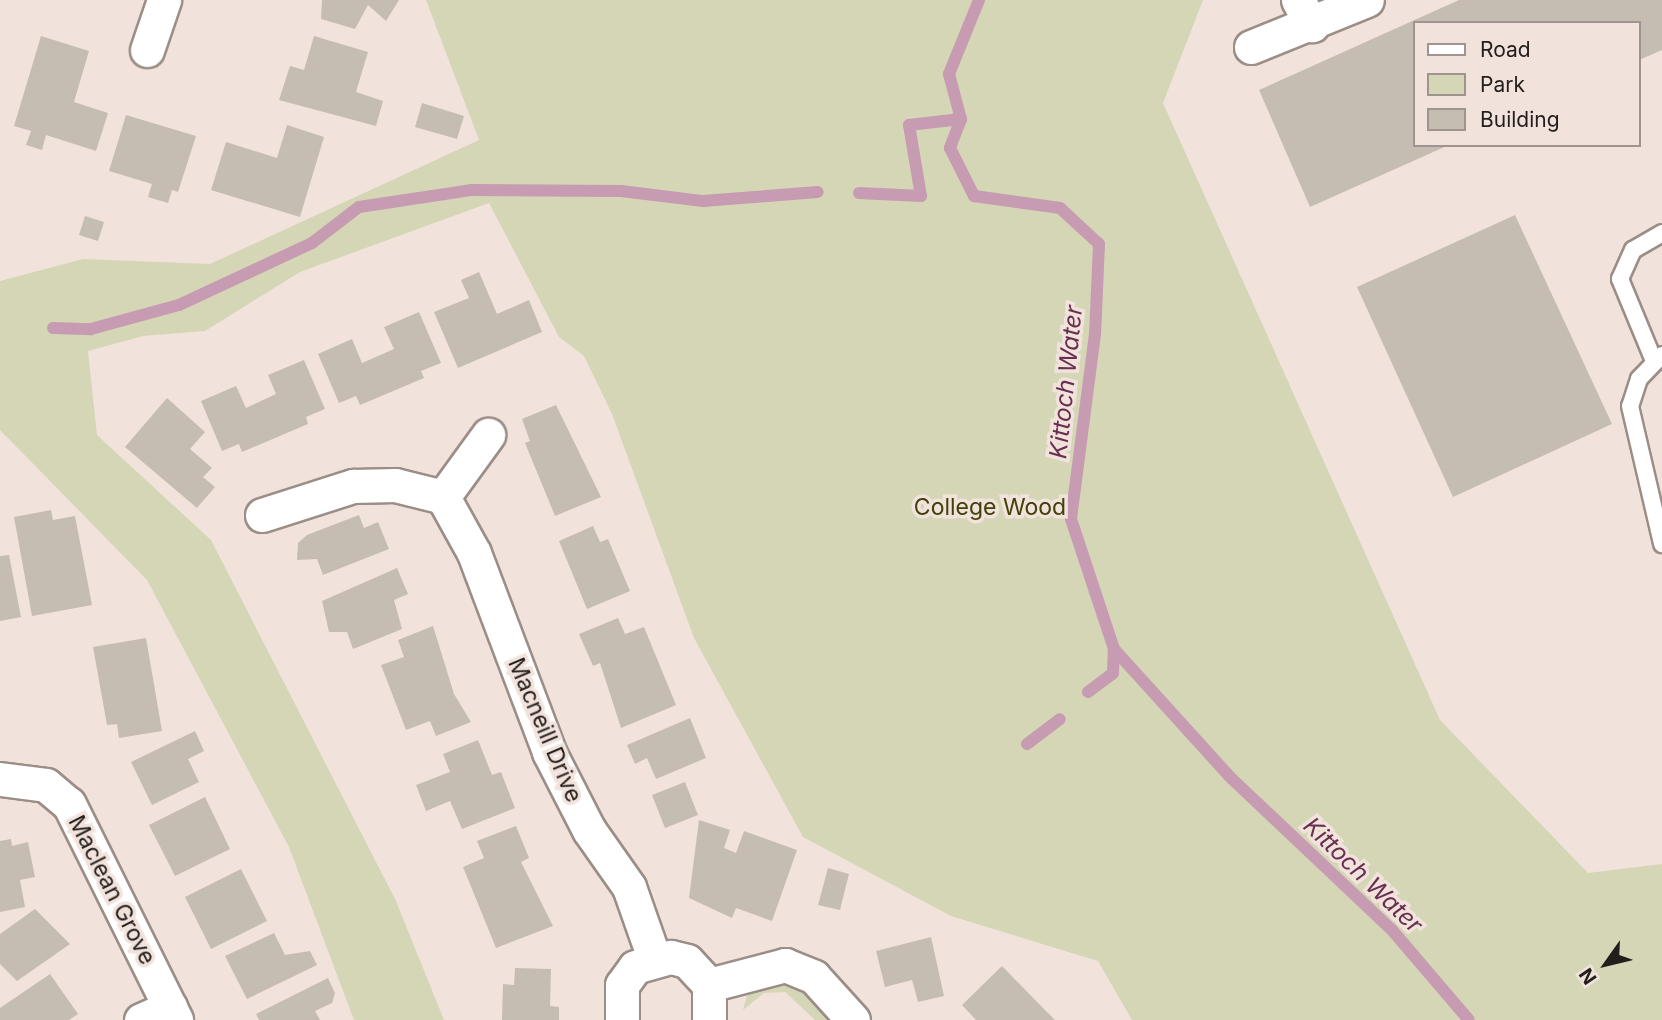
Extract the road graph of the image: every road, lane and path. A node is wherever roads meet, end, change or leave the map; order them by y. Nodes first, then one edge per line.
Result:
1 (164, 0) edge
2 (1367, 0) edge
3 (1305, 13) edge
4 (1251, 47) dead end
5 (147, 50) dead end
6 (1662, 233) edge
7 (1658, 358) edge
8 (488, 435) dead end
9 (443, 497) junction
10 (262, 515) dead end
11 (1662, 544) edge
12 (0, 779) edge
13 (654, 958) junction
14 (709, 985) junction
15 (163, 1016) edge
16 (622, 1020) edge
17 (709, 1020) edge
18 (853, 1020) edge

1 - 5 street
2 - 3 street
3 - 4 street
6 - 7 lane
7 - 11 lane
8 - 9 street
9 - 10 street
9 - 13 street, Macneill Drive
12 - 15 street, Maclean Grove
13 - 14 street
13 - 16 street
14 - 17 street
14 - 18 street

